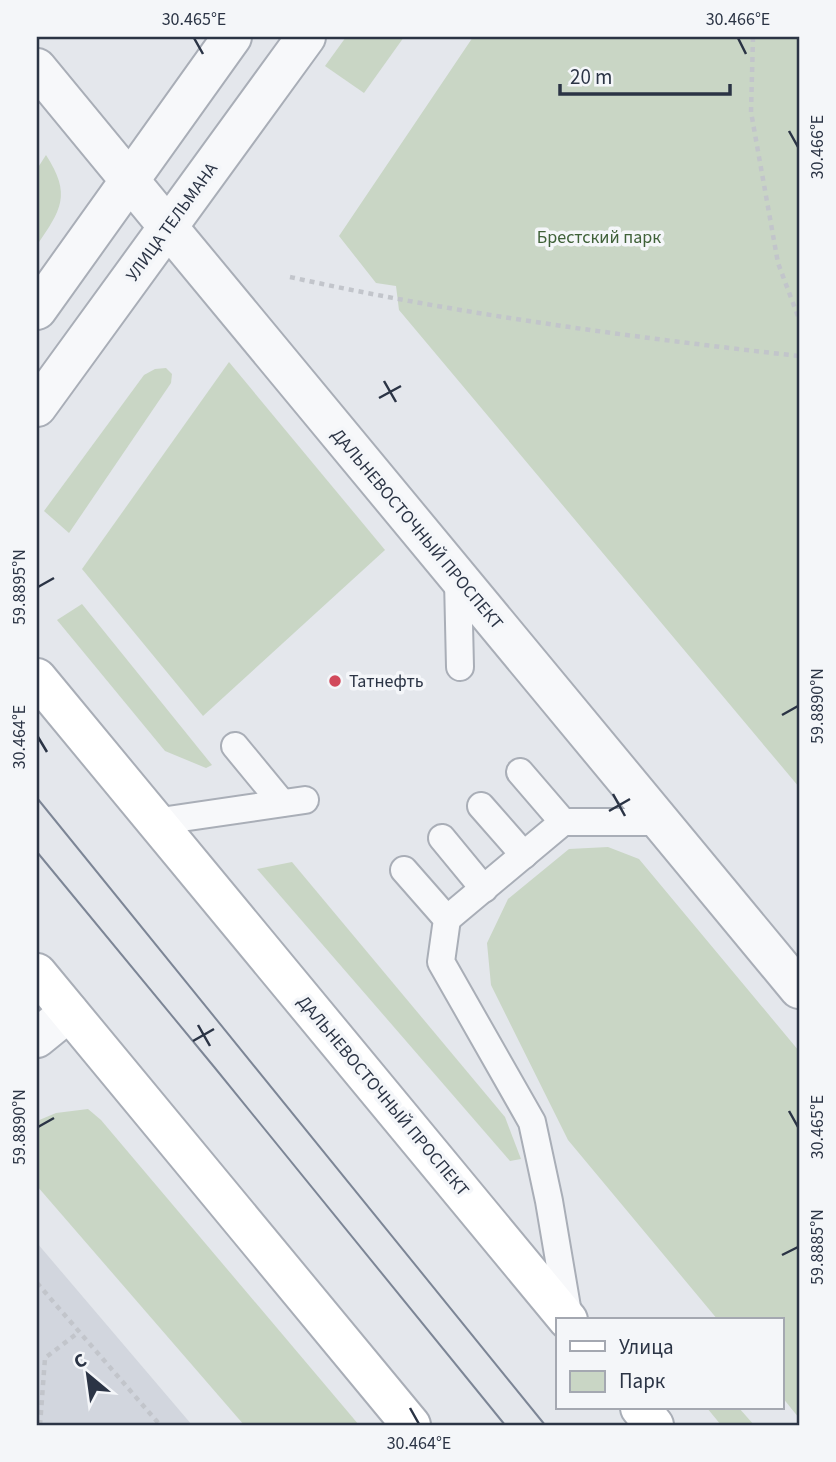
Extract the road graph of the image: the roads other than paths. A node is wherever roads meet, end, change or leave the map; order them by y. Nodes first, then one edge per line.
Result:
1 (232, 37) edge
2 (306, 37) edge
3 (37, 68) edge
4 (129, 181) junction
5 (168, 227) junction
6 (37, 310) edge
7 (37, 407) edge
8 (458, 580) junction
9 (460, 667) dead end
10 (37, 678) edge
11 (235, 746) dead end
12 (520, 772) dead end
13 (481, 806) dead end
14 (154, 822) junction
15 (563, 822) junction
16 (660, 822) junction
17 (442, 838) dead end
18 (524, 855) junction
19 (404, 870) dead end
20 (484, 888) junction
21 (447, 919) junction
22 (37, 973) edge
23 (799, 989) edge
24 (69, 1012) junction
25 (37, 1038) edge
26 (567, 1318) edge
27 (569, 1318) edge
28 (642, 1410) edge
29 (411, 1425) edge
30 (654, 1425) edge

1 - 4 street
2 - 5 street, УЛИЦА ТЕЛЬМАНА
3 - 4 street, ДАЛЬНЕВОСТОЧНЫЙ ПРОСПЕКТ
4 - 5 street, ДАЛЬНЕВОСТОЧНЫЙ ПРОСПЕКТ
4 - 6 street
5 - 7 street, УЛИЦА ТЕЛЬМАНА
5 - 8 street, ДАЛЬНЕВОСТОЧНЫЙ ПРОСПЕКТ
8 - 9 lane
8 - 16 street, ДАЛЬНЕВОСТОЧНЫЙ ПРОСПЕКТ
10 - 14 main road, ДАЛЬНЕВОСТОЧНЫЙ ПРОСПЕКТ
11 - 14 lane
12 - 15 lane
13 - 18 lane
14 - 26 main road, ДАЛЬНЕВОСТОЧНЫЙ ПРОСПЕКТ
15 - 16 lane
15 - 18 lane
16 - 23 street, ДАЛЬНЕВОСТОЧНЫЙ ПРОСПЕКТ
17 - 20 lane
18 - 20 lane
19 - 21 lane
20 - 21 lane
21 - 27 lane
22 - 24 main road
24 - 25 street
24 - 29 main road
28 - 30 main road

